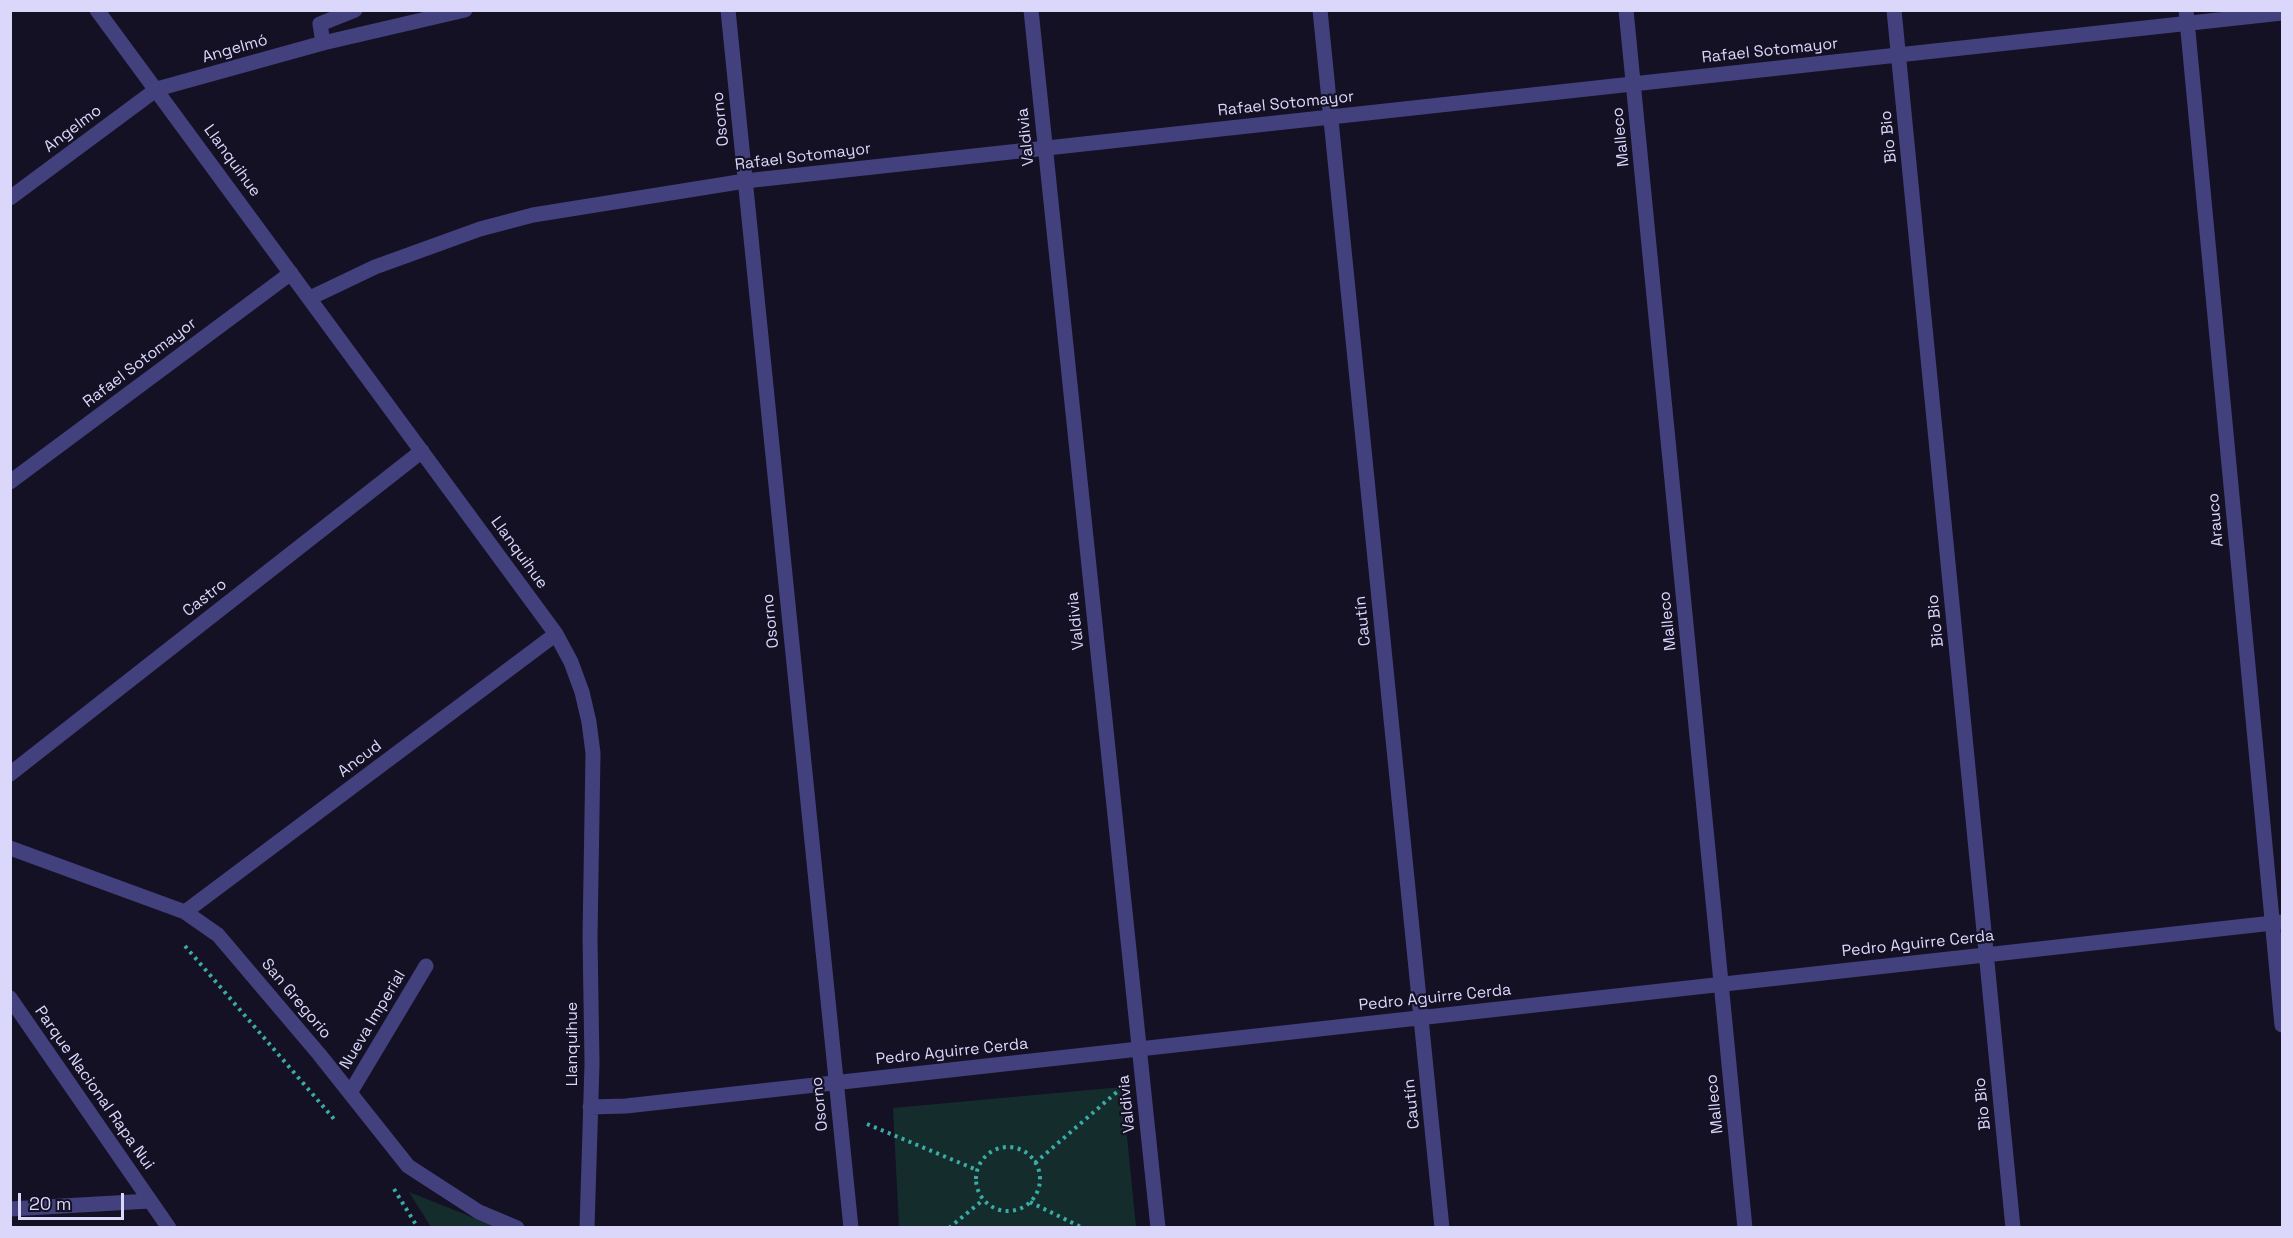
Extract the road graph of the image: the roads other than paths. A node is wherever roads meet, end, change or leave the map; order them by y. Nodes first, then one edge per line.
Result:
1 (97, 10) edge
2 (355, 10) edge
3 (465, 10) edge
4 (728, 10) edge
5 (1031, 10) edge
6 (1320, 10) edge
7 (1626, 10) edge
8 (1894, 10) edge
9 (2283, 13) edge
10 (2186, 17) edge
11 (323, 43) junction
12 (1899, 55) junction
13 (1634, 84) junction
14 (157, 90) junction
15 (1331, 117) junction
16 (1045, 148) junction
17 (745, 181) junction
18 (10, 198) edge
19 (291, 273) junction
20 (310, 298) junction
21 (422, 451) junction
22 (10, 482) edge
23 (556, 634) junction
24 (10, 774) edge
25 (10, 848) edge
26 (185, 912) junction
27 (2278, 922) edge
28 (1986, 955) junction
29 (426, 966) dead end
30 (1721, 984) junction
31 (10, 998) edge
32 (1421, 1018) junction
33 (2283, 1025) edge
34 (1139, 1049) junction
35 (836, 1083) junction
36 (350, 1092) junction
37 (590, 1107) junction
38 (150, 1201) junction
39 (10, 1209) edge
40 (169, 1227) edge
41 (517, 1227) edge
42 (587, 1227) edge
43 (850, 1227) edge
44 (1158, 1227) edge
45 (1442, 1227) edge
46 (1745, 1227) edge
47 (2013, 1227) edge

1 - 14 street, Llanquihue
2 - 11 street
3 - 11 street, Angelmó
4 - 17 street, Osorno
5 - 16 street, Valdivia
6 - 15 street, Cautín
7 - 13 street, Malleco
8 - 12 street, Bio Bio
9 - 10 street, Rafael Sotomayor
10 - 12 street, Rafael Sotomayor
10 - 27 street, Arauco
11 - 14 street, Angelmó
12 - 13 street, Rafael Sotomayor
12 - 28 street, Bio Bio
13 - 15 street, Rafael Sotomayor
13 - 30 street, Malleco
14 - 18 street, Angelmo
14 - 19 street, Llanquihue
15 - 16 street, Rafael Sotomayor
15 - 32 street, Cautín
16 - 17 street, Rafael Sotomayor
16 - 34 street, Valdivia
17 - 20 street, Rafael Sotomayor
17 - 35 street, Osorno
19 - 20 street, Llanquihue
19 - 22 street, Rafael Sotomayor
20 - 21 street, Llanquihue
21 - 23 street, Llanquihue
21 - 24 street, Castro
23 - 26 street, Ancud
23 - 37 street, Llanquihue
25 - 26 street, San Gregorio
26 - 36 street, San Gregorio
27 - 28 street, Pedro Aguirre Cerda
27 - 33 street, Arauco
28 - 30 street, Pedro Aguirre Cerda
28 - 47 street, Bio Bio
29 - 36 street, Nueva Imperial
30 - 32 street, Pedro Aguirre Cerda
30 - 46 street, Malleco
31 - 38 street, Parque Nacional Rapa Nui
32 - 34 street, Pedro Aguirre Cerda
32 - 45 street, Cautín
34 - 35 street, Pedro Aguirre Cerda
34 - 44 street, Valdivia
35 - 37 street, Pedro Aguirre Cerda
35 - 43 street, Osorno
36 - 41 street, San Gregorio
37 - 42 street, Llanquihue
38 - 39 street
38 - 40 street, Parque Nacional Rapa Nui

